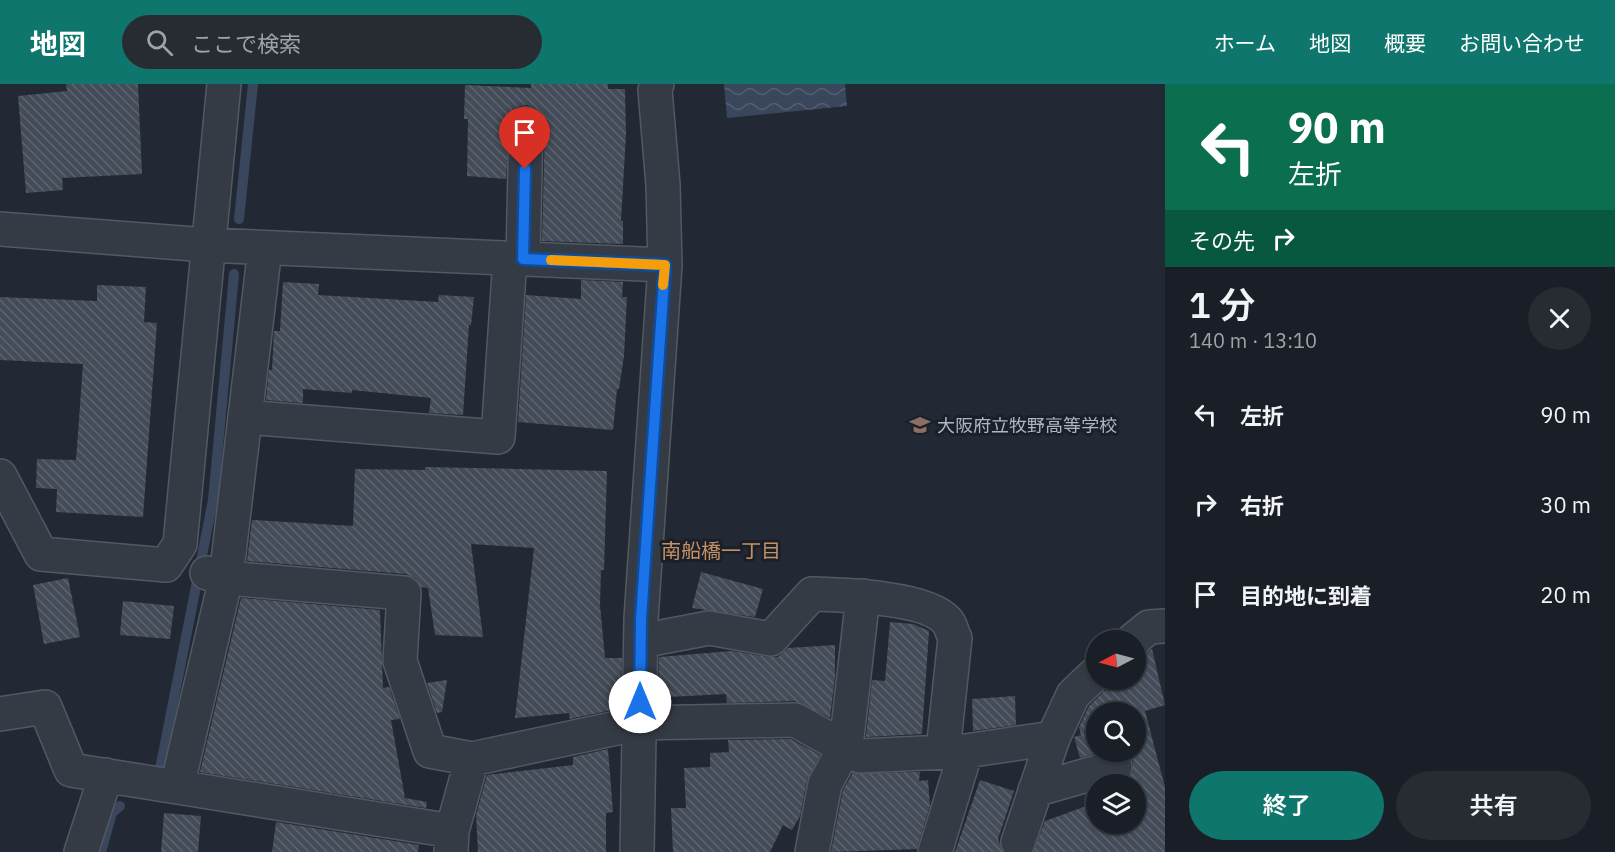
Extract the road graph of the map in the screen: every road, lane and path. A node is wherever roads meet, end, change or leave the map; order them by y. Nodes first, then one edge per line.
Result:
1 (224, 84) edge
2 (657, 84) edge
3 (526, 124) dead end
4 (0, 229) edge
5 (207, 245) junction
6 (265, 248) junction
7 (517, 259) junction
8 (665, 265) junction
9 (245, 417) junction
10 (0, 476) edge
11 (197, 572) junction
12 (863, 596) junction
13 (1165, 626) edge
14 (1145, 630) edge
15 (641, 641) junction
16 (1086, 683) edge
17 (0, 714) edge
18 (640, 723) junction
19 (1053, 738) junction
20 (846, 746) junction
21 (955, 751) junction
22 (472, 759) junction
23 (1115, 767) dead end
24 (106, 775) junction
25 (177, 787) junction
26 (1035, 790) junction
27 (452, 842) edge
28 (1018, 842) dead end
29 (81, 852) edge
30 (637, 852) edge
31 (812, 852) edge
32 (935, 852) edge

1 - 5 street
2 - 8 street
3 - 7 street
4 - 5 street
5 - 6 street
5 - 11 street
6 - 7 street
6 - 9 street
7 - 8 street
7 - 9 street
8 - 15 street
9 - 11 street
10 - 11 street
11 - 22 street
11 - 25 street
12 - 15 street
12 - 20 street
12 - 21 street
13 - 14 street
15 - 18 street
16 - 19 street
17 - 24 street
18 - 20 street
18 - 22 street
18 - 30 street
19 - 21 street
19 - 26 street
20 - 21 street
20 - 31 street
21 - 32 street
22 - 27 street
23 - 26 street
24 - 25 street
24 - 29 street
25 - 27 street
26 - 28 street

